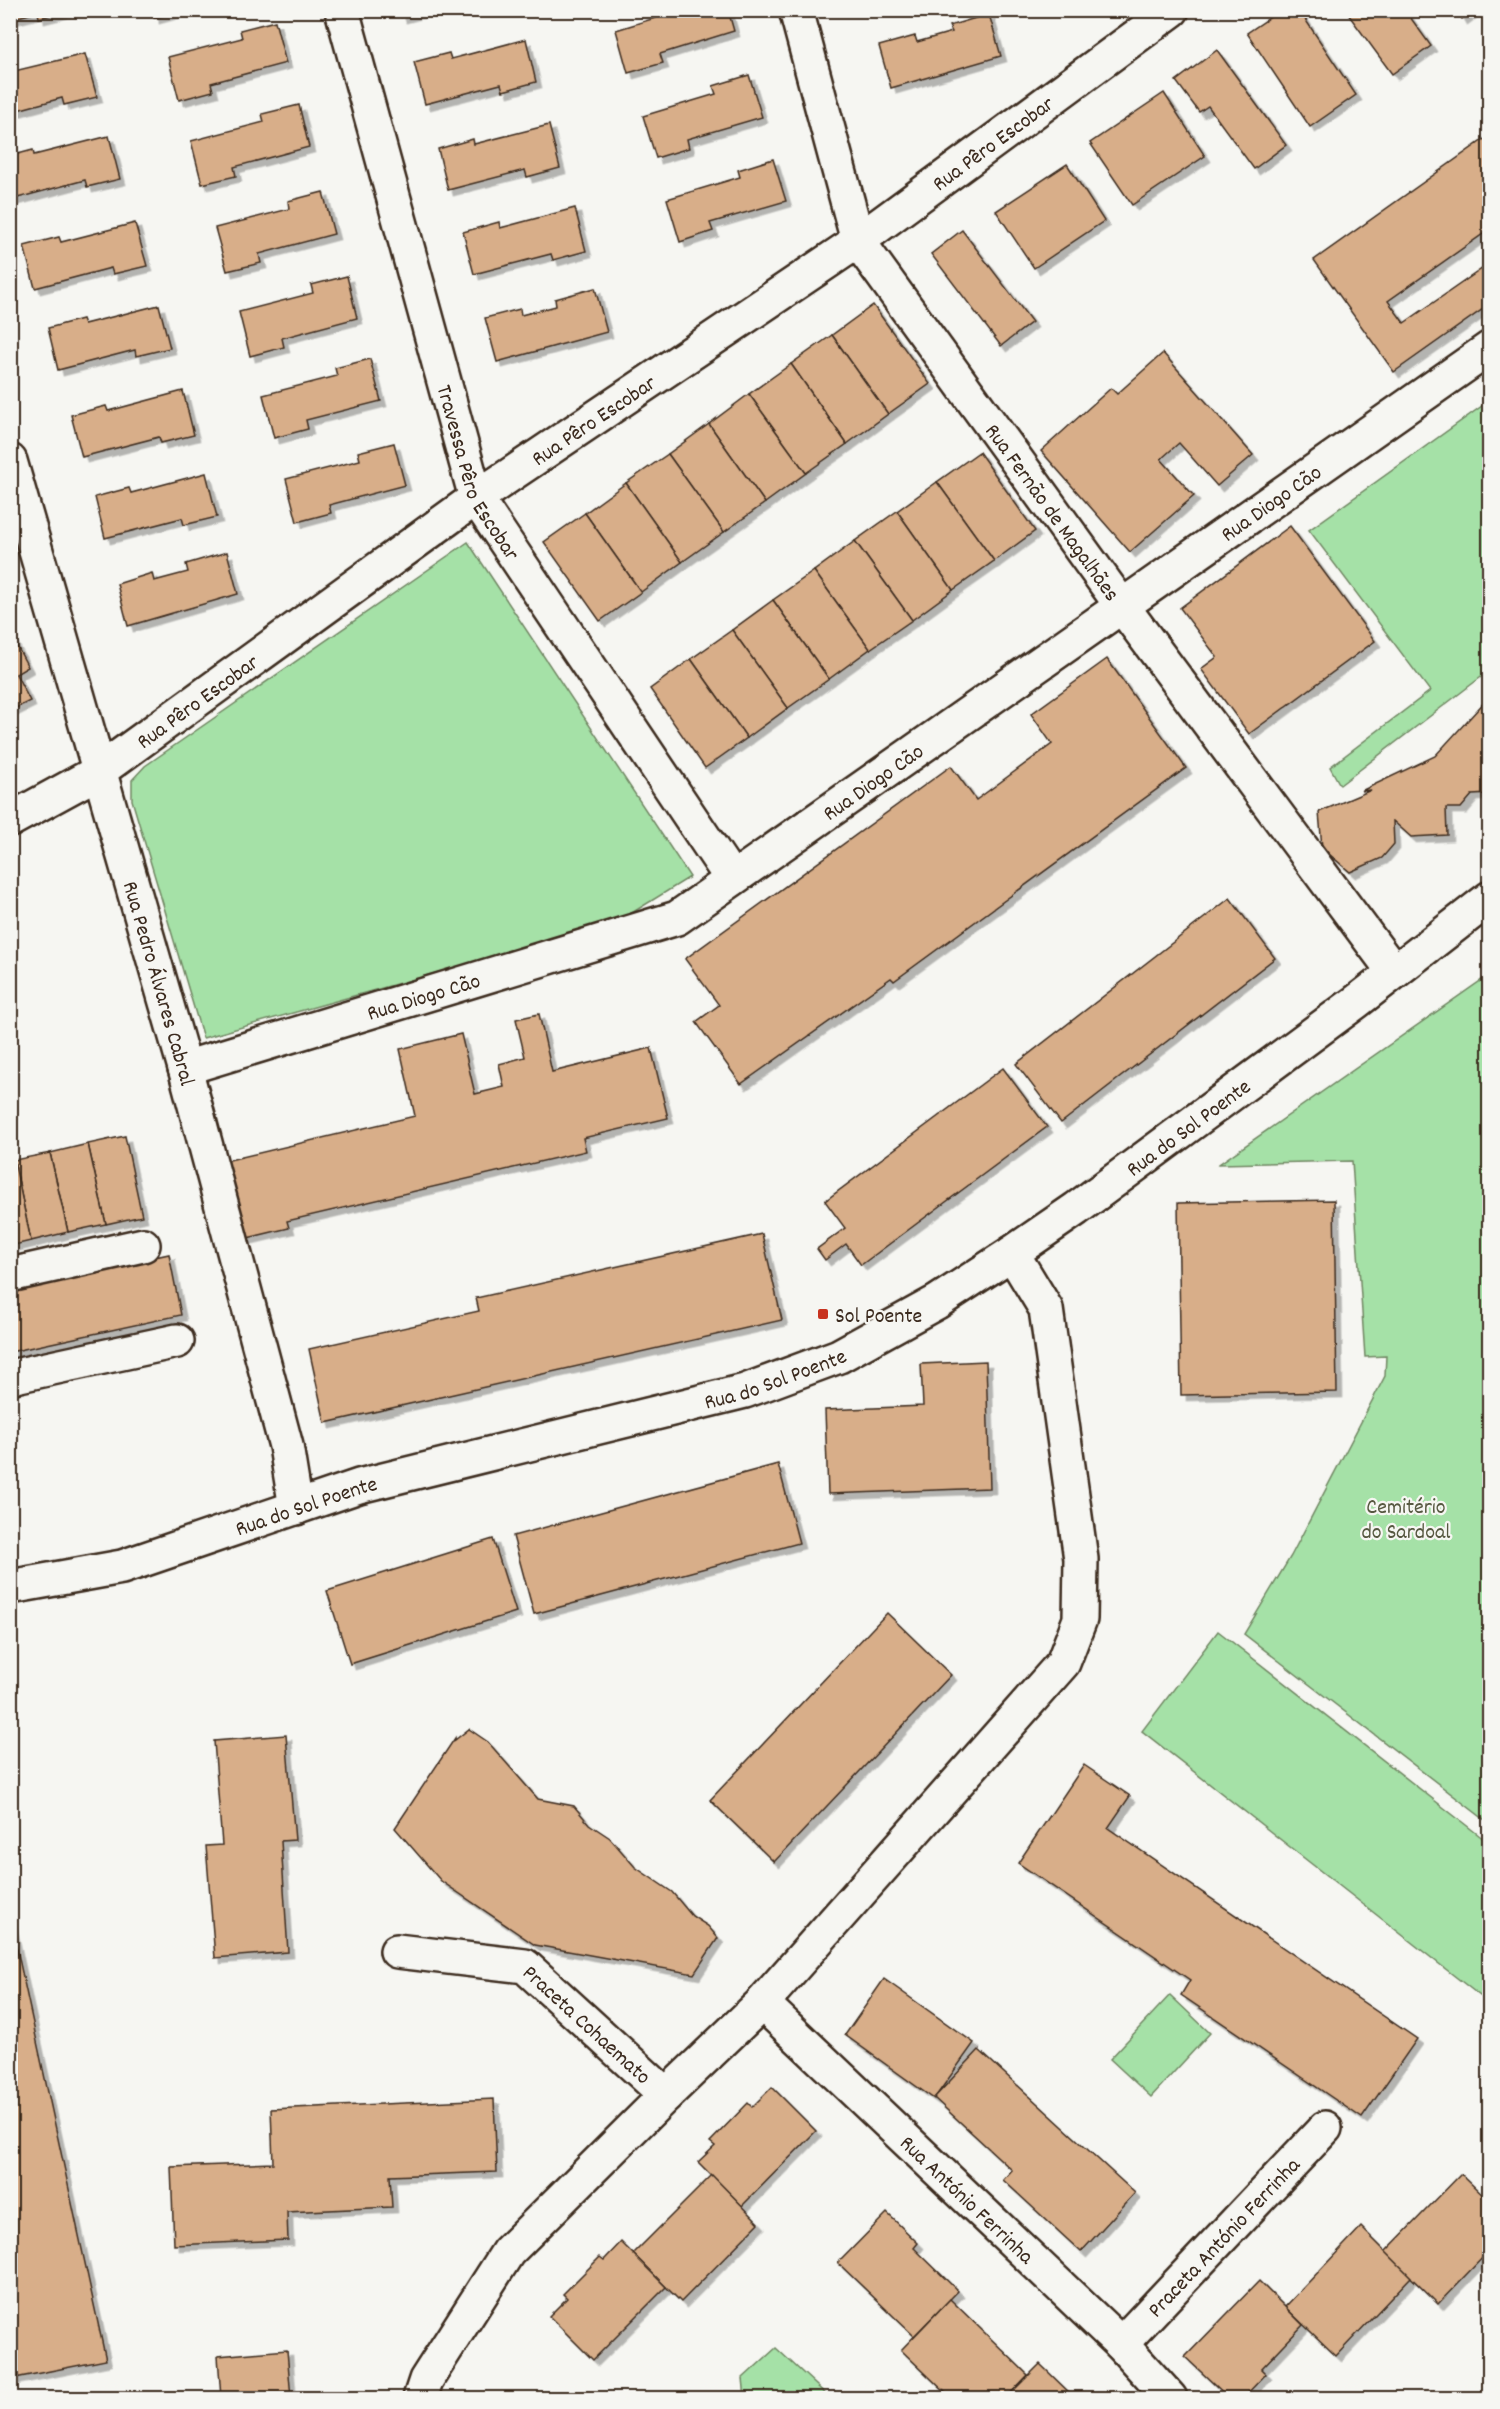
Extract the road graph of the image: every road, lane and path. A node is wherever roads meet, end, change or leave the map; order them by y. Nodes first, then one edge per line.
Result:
1 (342, 10) edge
2 (796, 10) edge
3 (1172, 10) edge
4 (858, 241) junction
5 (1490, 348) edge
6 (10, 461) edge
7 (476, 498) junction
8 (1122, 606) junction
9 (98, 772) junction
10 (10, 820) edge
11 (732, 879) junction
12 (1490, 898) edge
13 (1394, 972) junction
14 (184, 1068) junction
15 (143, 1245) dead end
16 (1012, 1253) junction
17 (10, 1275) edge
18 (177, 1341) dead end
19 (10, 1377) edge
20 (296, 1508) junction
21 (10, 1587) edge
22 (397, 1952) dead end
23 (762, 2003) junction
24 (666, 2095) junction
25 (1324, 2128) dead end
26 (1121, 2344) junction
27 (420, 2398) edge
28 (1170, 2398) edge

1 - 7 street, Travessa Pêro Escobar
2 - 4 street, Rua Fernão de Magalhães
3 - 4 street, Rua Pêro Escobar
4 - 7 street, Rua Pêro Escobar
4 - 8 street, Rua Fernão de Magalhães
5 - 8 street, Rua Diogo Cão
6 - 9 street, Rua Pedro Álvares Cabral
7 - 9 street, Rua Pêro Escobar
7 - 11 street, Travessa Pêro Escobar
8 - 11 street, Rua Diogo Cão
8 - 13 street, Rua Fernão de Magalhães
9 - 10 street, Rua Pêro Escobar
9 - 14 street, Rua Pedro Álvares Cabral
11 - 14 street, Rua Diogo Cão
12 - 13 street, Rua do Sol Poente
13 - 16 street, Rua do Sol Poente
14 - 20 street, Rua Pedro Álvares Cabral
15 - 17 street
16 - 20 street, Rua do Sol Poente
16 - 23 street
18 - 19 street
20 - 21 street, Rua do Sol Poente
22 - 24 street, Praceta Cohaemato
23 - 24 street
23 - 26 street, Rua António Ferrinha
24 - 27 street
25 - 26 street, Praceta António Ferrinha
26 - 28 street, Rua António Ferrinha

